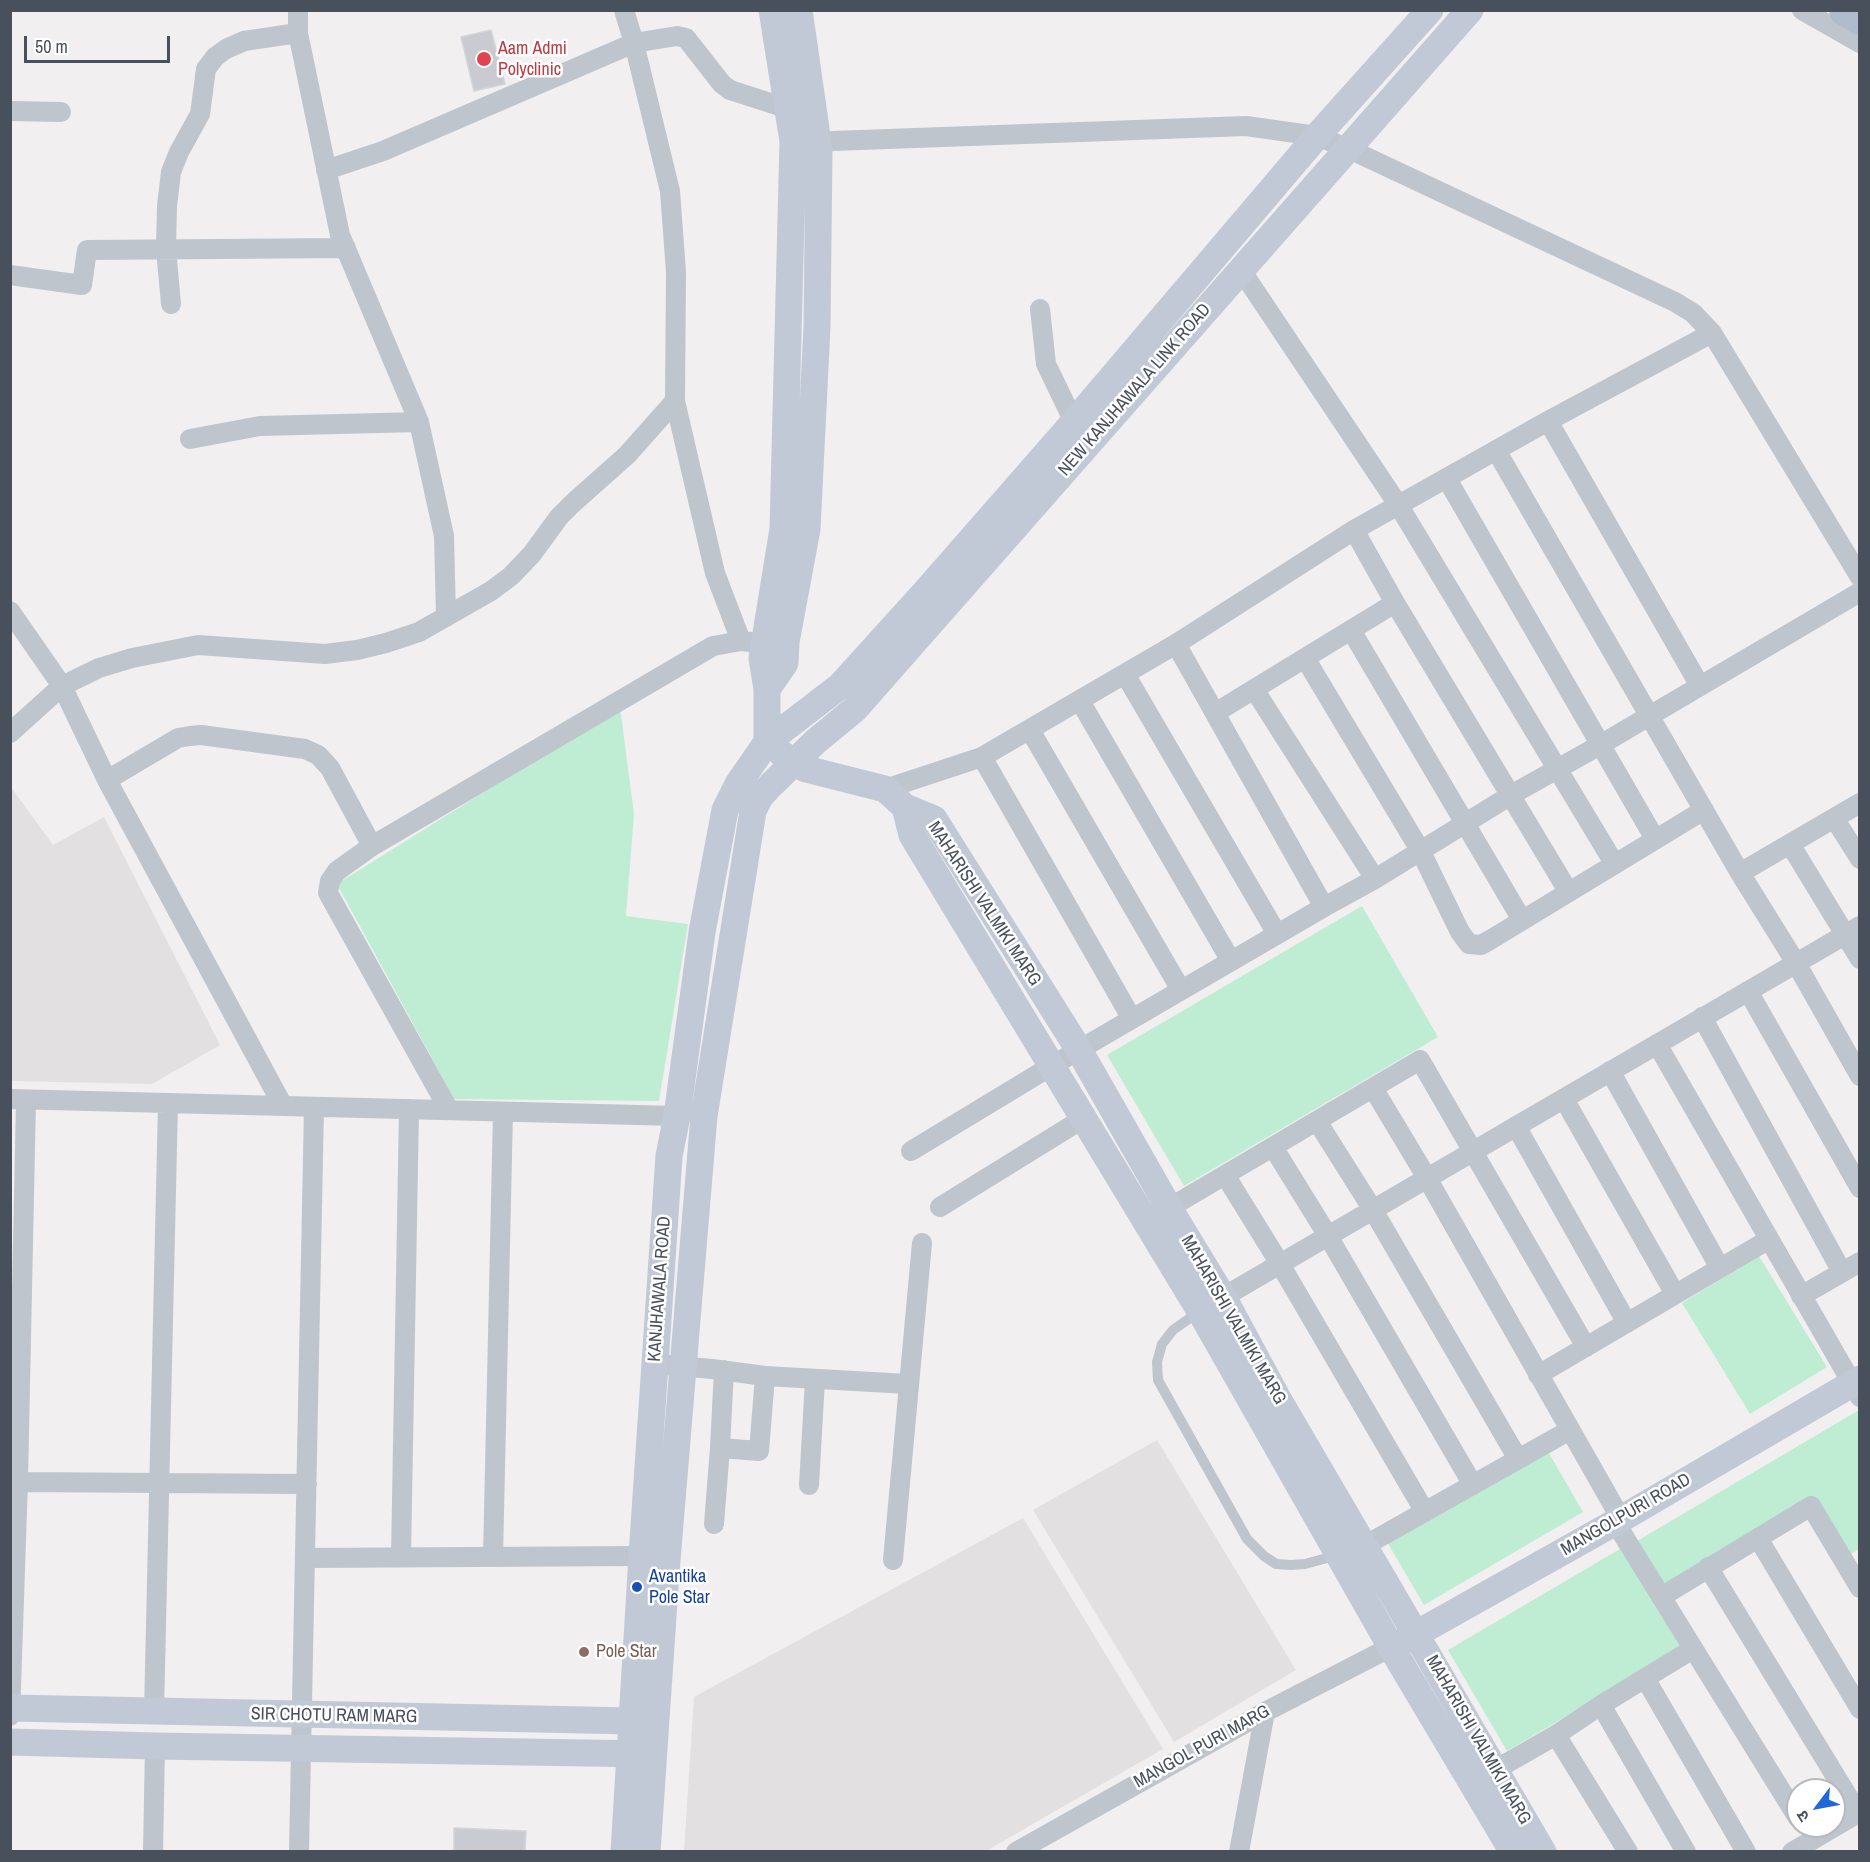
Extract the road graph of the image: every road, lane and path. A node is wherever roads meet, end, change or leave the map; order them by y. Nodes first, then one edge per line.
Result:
1 (298, 10) edge
2 (624, 10) edge
3 (772, 10) edge
4 (799, 10) edge
5 (1430, 10) edge
6 (1470, 10) edge
7 (1802, 10) edge
8 (1845, 10) edge
9 (1860, 20) edge
10 (298, 33) junction
11 (634, 43) junction
12 (1860, 43) edge
13 (789, 109) junction
14 (10, 111) edge
15 (61, 112) dead end
16 (1317, 136) junction
17 (806, 142) junction
18 (1347, 148) junction
19 (327, 170) junction
20 (346, 248) junction
21 (165, 249) junction
22 (1241, 270) junction
23 (10, 275) edge
24 (171, 304) dead end
25 (1040, 309) dead end
26 (1712, 333) junction
27 (675, 401) junction
28 (1548, 421) junction
29 (419, 422) junction
30 (1074, 422) junction
31 (190, 439) dead end
32 (1496, 450) junction
33 (1447, 479) junction
34 (1399, 506) junction
35 (1354, 531) junction
36 (1860, 578) edge
37 (1860, 592) edge
38 (1395, 603) junction
39 (10, 611) edge
40 (446, 617) junction
41 (1351, 630) junction
42 (1176, 644) junction
43 (764, 645) junction
44 (1305, 658) junction
45 (1125, 674) junction
46 (62, 686) junction
47 (1700, 686) junction
48 (1254, 689) junction
49 (1080, 701) junction
50 (1215, 713) junction
51 (1649, 716) junction
52 (1030, 730) junction
53 (10, 733) edge
54 (767, 742) junction
55 (1600, 745) junction
56 (982, 757) junction
57 (793, 763) junction
58 (1557, 768) junction
59 (107, 780) junction
60 (885, 789) junction
61 (1511, 795) junction
62 (1860, 803) edge
63 (905, 807) junction
64 (1704, 810) junction
65 (1834, 818) junction
66 (1465, 824) junction
67 (1655, 839) junction
68 (1790, 844) junction
69 (372, 846) junction
70 (1420, 850) junction
71 (1860, 859) edge
72 (1614, 863) junction
73 (1740, 873) junction
74 (1375, 879) junction
75 (1568, 891) junction
76 (1324, 907) junction
77 (1522, 920) junction
78 (1852, 930) edge
79 (1277, 934) junction
80 (1860, 959) edge
81 (1231, 961) junction
82 (1796, 963) junction
83 (1181, 990) junction
84 (1748, 991) junction
85 (1702, 1017) junction
86 (1132, 1019) junction
87 (1657, 1044) junction
88 (1079, 1050) junction
89 (1053, 1065) junction
90 (1610, 1071) junction
91 (1860, 1076) edge
92 (1373, 1088) junction
93 (1564, 1099) junction
94 (18, 1100) edge
95 (168, 1103) junction
96 (282, 1106) junction
97 (314, 1107) junction
98 (409, 1109) junction
99 (449, 1110) junction
100 (503, 1112) junction
101 (677, 1116) junction
102 (1084, 1118) junction
103 (1317, 1121) junction
104 (1516, 1126) junction
105 (1273, 1147) junction
106 (1135, 1149) junction
107 (911, 1151) dead end
108 (1473, 1152) junction
109 (1111, 1163) junction
110 (18, 1165) edge
111 (1225, 1175) junction
112 (1427, 1178) junction
113 (1860, 1188) edge
114 (940, 1207) dead end
115 (1169, 1208) junction
116 (1373, 1210) junction
117 (1328, 1236) junction
118 (1768, 1240) junction
119 (922, 1243) dead end
120 (1860, 1262) edge
121 (1280, 1264) junction
122 (17, 1268) edge
123 (1720, 1268) junction
124 (1842, 1272) junction
125 (1675, 1294) junction
126 (1801, 1296) junction
127 (1211, 1304) junction
128 (1627, 1323) junction
129 (16, 1326) edge
130 (1586, 1347) junction
131 (655, 1364) junction
132 (684, 1366) junction
133 (724, 1370) junction
134 (1538, 1375) junction
135 (765, 1376) junction
136 (815, 1380) junction
137 (908, 1384) junction
138 (1857, 1387) edge
139 (1570, 1430) junction
140 (720, 1448) junction
141 (1518, 1459) junction
142 (18, 1482) junction
143 (159, 1483) junction
144 (307, 1484) junction
145 (809, 1485) dead end
146 (1473, 1485) junction
147 (1425, 1512) junction
148 (1618, 1520) junction
149 (714, 1524) dead end
150 (1758, 1538) junction
151 (1352, 1550) junction
152 (642, 1556) junction
153 (402, 1557) junction
154 (493, 1557) junction
155 (305, 1558) junction
156 (893, 1560) dead end
157 (1853, 1561) edge
158 (1708, 1568) junction
159 (1860, 1588) edge
160 (1661, 1597) junction
161 (1416, 1634) junction
162 (1391, 1647) junction
163 (1693, 1648) junction
164 (1645, 1678) junction
165 (1601, 1705) junction
166 (1860, 1709) edge
167 (11, 1711) edge
168 (154, 1712) junction
169 (1264, 1712) junction
170 (302, 1715) junction
171 (645, 1722) junction
172 (1556, 1735) junction
173 (10, 1742) edge
174 (155, 1746) junction
175 (301, 1749) junction
176 (642, 1754) junction
177 (1495, 1770) junction
178 (1786, 1799) edge
179 (1859, 1812) edge
180 (1811, 1839) edge
181 (153, 1851) edge
182 (299, 1851) edge
183 (624, 1851) edge
184 (647, 1851) edge
185 (1016, 1851) edge
186 (1239, 1851) edge
187 (1513, 1851) edge
188 (1543, 1851) edge
189 (1628, 1851) edge
190 (1686, 1851) edge
191 (1746, 1851) edge
192 (1792, 1851) edge

1 - 10 street
2 - 11 street
3 - 13 main road
4 - 17 main road
5 - 16 main road, NEW KANJHAWALA LINK ROAD
6 - 18 main road, NEW KANJHAWALA LINK ROAD
7 - 12 street
8 - 9 main road
10 - 19 street
10 - 21 street
11 - 13 street
11 - 19 street
11 - 27 street
13 - 17 main road
14 - 15 street
16 - 17 street
16 - 18 street
16 - 30 main road, NEW KANJHAWALA LINK ROAD
17 - 43 main road
18 - 22 main road, NEW KANJHAWALA LINK ROAD
18 - 26 street
19 - 20 street
20 - 21 street
20 - 29 street
21 - 23 street
21 - 24 street
22 - 34 street
22 - 57 main road, NEW KANJHAWALA LINK ROAD
25 - 30 street
26 - 28 street
26 - 36 street
27 - 40 street
27 - 43 street
28 - 32 street
28 - 47 street
29 - 31 street
29 - 40 street
30 - 54 main road, NEW KANJHAWALA LINK ROAD
32 - 33 street
32 - 51 street
33 - 34 street
33 - 55 street
34 - 35 street
34 - 58 street
35 - 38 street
35 - 42 street
37 - 47 street
38 - 41 street
38 - 61 street
39 - 46 street
40 - 46 street
41 - 44 street
41 - 66 street
42 - 45 street
42 - 50 street
43 - 54 main road
43 - 69 street
44 - 48 street
44 - 70 street
45 - 49 street
45 - 79 street
46 - 53 street
46 - 59 street
47 - 51 street
48 - 50 street
48 - 74 street
49 - 52 street
49 - 81 street
50 - 76 street
51 - 55 street
51 - 64 street
52 - 56 street
52 - 83 street
54 - 57 main road, MAHARISHI VALMIKI MARG
54 - 101 main road, KANJHAWALA ROAD
55 - 58 street
55 - 67 street
56 - 60 street
56 - 86 street
57 - 60 main road, MAHARISHI VALMIKI MARG
57 - 132 main road, KANJHAWALA ROAD
58 - 61 street
58 - 72 street
59 - 69 street
59 - 96 street
60 - 63 main road, MAHARISHI VALMIKI MARG
61 - 66 street
61 - 75 street
62 - 65 street
63 - 88 main road, MAHARISHI VALMIKI MARG
63 - 89 main road, MAHARISHI VALMIKI MARG
64 - 67 street
64 - 73 street
65 - 68 street
65 - 71 street
66 - 70 street
66 - 77 street
67 - 72 street
68 - 73 street
68 - 78 street
69 - 99 street
70 - 74 street
70 - 77 street
72 - 75 street
73 - 82 street
74 - 76 street
75 - 77 street
76 - 79 street
78 - 80 street
78 - 82 street
79 - 81 street
81 - 83 street
82 - 84 street
82 - 91 street
83 - 86 street
84 - 85 street
84 - 113 street
85 - 87 street
85 - 124 street
86 - 88 street
87 - 90 street
87 - 118 street
88 - 89 street
88 - 106 main road, MAHARISHI VALMIKI MARG
89 - 102 main road, MAHARISHI VALMIKI MARG
89 - 107 street
90 - 93 street
90 - 123 street
92 - 103 street
92 - 108 street
92 - 112 street
93 - 104 street
93 - 125 street
94 - 95 street
94 - 110 street
95 - 96 street
95 - 143 street
96 - 97 street
97 - 98 street
97 - 144 street
98 - 99 street
98 - 153 street
99 - 100 street
100 - 101 street
100 - 154 street
101 - 131 main road, KANJHAWALA ROAD
102 - 109 main road, MAHARISHI VALMIKI MARG
102 - 114 street
103 - 105 street
103 - 116 street
104 - 108 street
104 - 128 street
105 - 111 street
105 - 117 street
106 - 109 main road
106 - 115 main road, MAHARISHI VALMIKI MARG
108 - 112 street
108 - 130 street
109 - 127 main road, MAHARISHI VALMIKI MARG
110 - 122 street
111 - 115 street
111 - 121 street
112 - 116 street
112 - 134 street
115 - 127 main road, MAHARISHI VALMIKI MARG
116 - 117 street
116 - 141 street
117 - 121 street
117 - 146 street
118 - 123 street
118 - 126 street
119 - 137 street
120 - 124 street
121 - 127 street
121 - 147 street
122 - 129 street
123 - 125 street
124 - 126 street
125 - 128 street
126 - 138 street
127 - 151 main road, MAHARISHI VALMIKI MARG
127 - 151 lane
128 - 130 street
129 - 142 street
130 - 134 street
131 - 132 street
131 - 152 main road, KANJHAWALA ROAD
132 - 133 street
132 - 171 main road, KANJHAWALA ROAD
133 - 135 street
133 - 140 street
134 - 139 street
135 - 136 street
135 - 140 street
136 - 137 street
136 - 145 street
137 - 156 street
138 - 148 main road, MANGOLPURI ROAD
139 - 141 street
139 - 148 street
140 - 149 street
141 - 146 street
142 - 143 street
142 - 167 street
143 - 144 street
143 - 168 street
144 - 155 street
146 - 147 street
147 - 151 street
148 - 160 street
148 - 161 main road, MANGOLPURI ROAD
150 - 157 street
150 - 158 street
150 - 166 street
151 - 161 main road, MAHARISHI VALMIKI MARG
151 - 162 main road, MAHARISHI VALMIKI MARG
152 - 154 street
152 - 171 main road, KANJHAWALA ROAD
153 - 154 street
153 - 155 street
155 - 170 street
157 - 159 street
158 - 160 street
158 - 179 street
160 - 163 street
161 - 162 main road, MANGOLPURI ROAD
161 - 177 main road, MAHARISHI VALMIKI MARG
162 - 169 street, MANGOL PURI MARG
162 - 187 main road, MAHARISHI VALMIKI MARG
163 - 164 street
163 - 178 street
164 - 165 street
164 - 191 street
165 - 172 street
165 - 190 street
167 - 168 main road, SIR CHOTU RAM MARG
168 - 170 main road, SIR CHOTU RAM MARG
169 - 185 street, MANGOL PURI MARG
169 - 186 street
170 - 171 main road, SIR CHOTU RAM MARG
170 - 175 street
171 - 176 main road, KANJHAWALA ROAD
172 - 177 street
172 - 189 street
173 - 174 main road, SIR CHOTU RAM MARG
174 - 175 main road, SIR CHOTU RAM MARG
174 - 181 street
175 - 176 main road, SIR CHOTU RAM MARG
175 - 182 street
176 - 183 main road, KANJHAWALA ROAD
176 - 184 main road, KANJHAWALA ROAD
177 - 188 main road, MAHARISHI VALMIKI MARG
179 - 180 street
180 - 192 street

